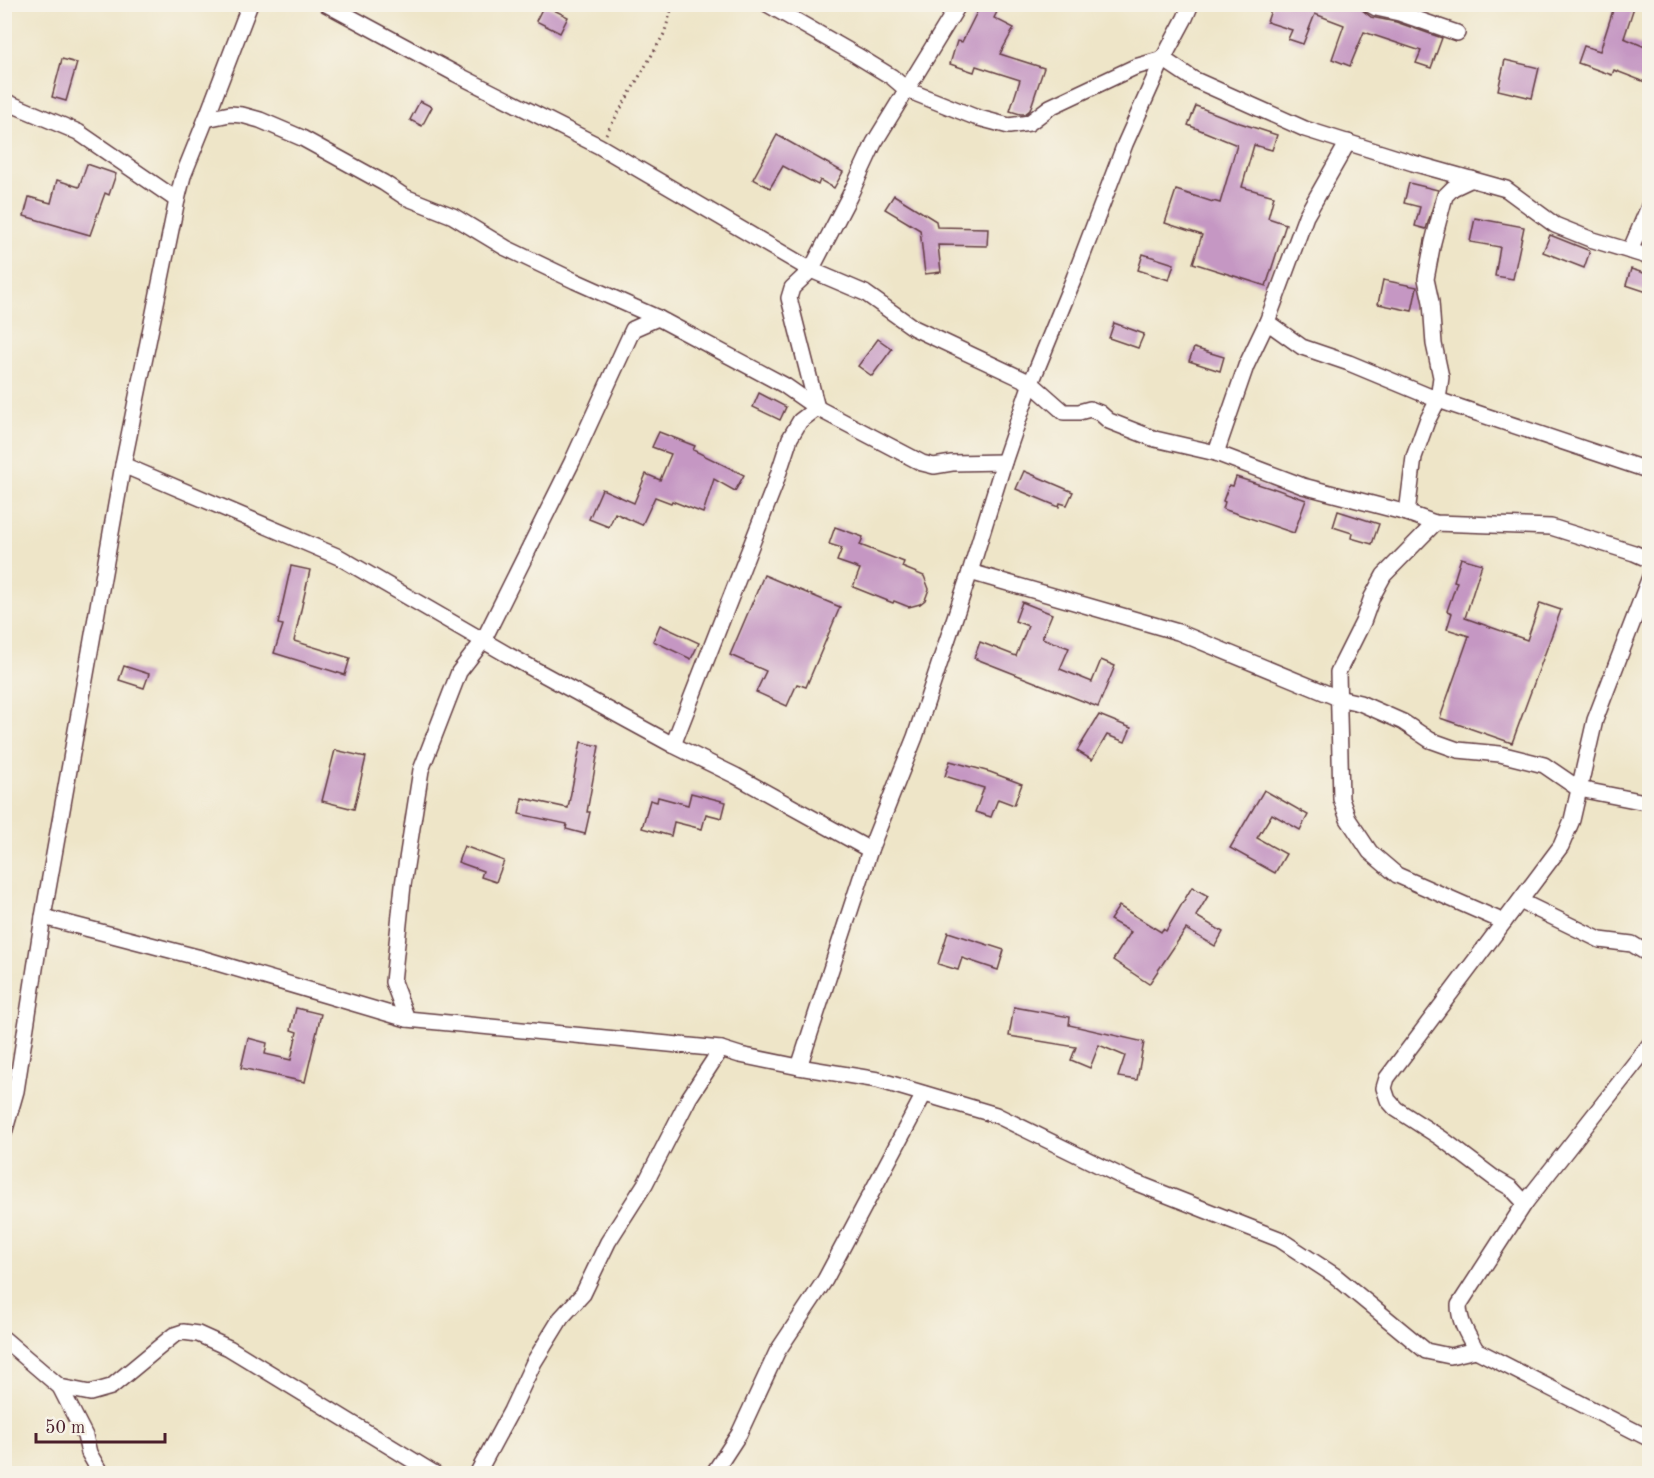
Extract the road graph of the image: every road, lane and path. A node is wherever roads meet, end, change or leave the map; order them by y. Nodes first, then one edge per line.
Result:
1 (250, 4) edge
2 (326, 4) edge
3 (674, 4) edge
4 (766, 4) edge
5 (959, 4) edge
6 (1191, 4) edge
7 (1369, 4) edge
8 (1457, 33) dead end
9 (1163, 59) junction
10 (907, 90) junction
11 (4, 101) edge
12 (206, 119) junction
13 (1348, 142) junction
14 (599, 146) junction
15 (1472, 179) junction
16 (177, 200) junction
17 (1650, 204) edge
18 (1630, 251) junction
19 (1650, 257) edge
20 (811, 270) junction
21 (658, 318) junction
22 (1267, 322) junction
23 (1031, 383) junction
24 (1438, 400) junction
25 (817, 408) junction
26 (1216, 453) junction
27 (1004, 462) junction
28 (123, 465) junction
29 (1650, 471) edge
30 (1407, 513) junction
31 (1435, 524) junction
32 (1650, 560) edge
33 (970, 572) junction
34 (1650, 577) edge
35 (483, 641) junction
36 (1338, 698) junction
37 (673, 745) junction
38 (1579, 789) junction
39 (1650, 804) edge
40 (870, 850) junction
41 (1520, 901) junction
42 (43, 917) junction
43 (1504, 922) junction
44 (1650, 955) edge
45 (407, 1019) junction
46 (1650, 1044) edge
47 (721, 1049) junction
48 (799, 1068) junction
49 (924, 1094) junction
50 (4, 1133) edge
51 (1525, 1203) junction
52 (4, 1339) edge
53 (1476, 1350) junction
54 (60, 1387) junction
55 (1650, 1439) edge
56 (101, 1473) edge
57 (435, 1473) edge
58 (477, 1473) edge
59 (713, 1473) edge

1 - 12 street
2 - 14 street
3 - 14 path
4 - 10 street
5 - 10 street
6 - 9 street
7 - 8 street
9 - 10 street
9 - 13 street
9 - 23 street
10 - 20 street
11 - 16 street
12 - 16 street
12 - 21 street
13 - 15 street
13 - 22 street
14 - 20 street
15 - 18 street
15 - 24 street
16 - 28 street
17 - 18 street
18 - 19 street
20 - 23 street
20 - 25 street
21 - 25 street
21 - 35 street
22 - 24 street
22 - 26 street
23 - 26 street
23 - 27 street
24 - 29 street
24 - 30 street
25 - 27 street
25 - 37 street
26 - 30 street
27 - 33 street
28 - 35 street
28 - 42 street
30 - 31 street
31 - 32 street
31 - 36 street
33 - 36 street
33 - 40 street
34 - 38 street
35 - 37 street
35 - 45 street
36 - 38 street
36 - 43 street
37 - 40 street
38 - 39 street
38 - 41 street
40 - 48 street
41 - 43 street
41 - 44 street
42 - 45 street
42 - 50 street
43 - 51 street
45 - 47 street
46 - 51 street
47 - 48 street
47 - 58 street
48 - 49 street
49 - 53 street
49 - 59 street
51 - 53 street
52 - 54 street
53 - 55 street
54 - 56 street
54 - 57 street

